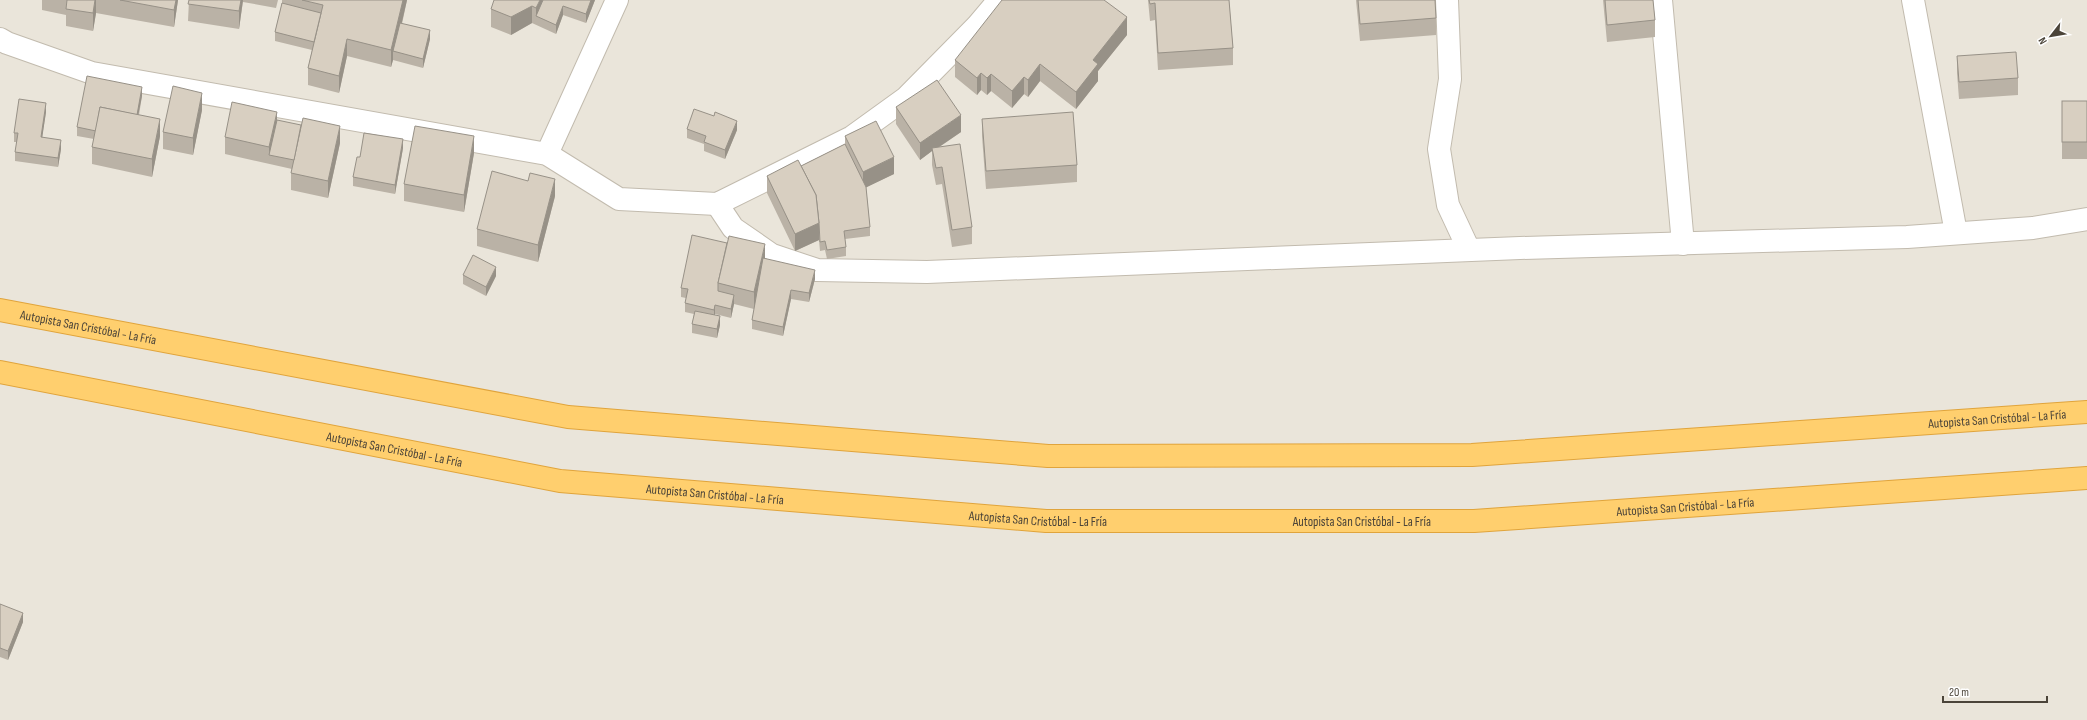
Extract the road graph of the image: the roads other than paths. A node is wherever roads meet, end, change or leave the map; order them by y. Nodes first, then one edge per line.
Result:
1 (617, 0) edge
2 (999, 0) edge
3 (1447, 0) edge
4 (1661, 0) edge
5 (1913, 0) edge
6 (0, 39) edge
7 (547, 154) junction
8 (717, 204) junction
9 (2087, 219) edge
10 (1956, 234) junction
11 (1683, 244) junction
12 (1469, 250) junction
13 (0, 310) edge
14 (0, 372) edge
15 (2087, 412) edge
16 (2087, 478) edge

1 - 7 street
2 - 8 street
3 - 12 street
4 - 11 street
5 - 10 street
6 - 7 street
7 - 8 street
8 - 12 street
9 - 10 street
10 - 11 street
11 - 12 street
13 - 15 highway, Autopista San Cristóbal - La Fría
14 - 16 highway, Autopista San Cristóbal - La Fría

